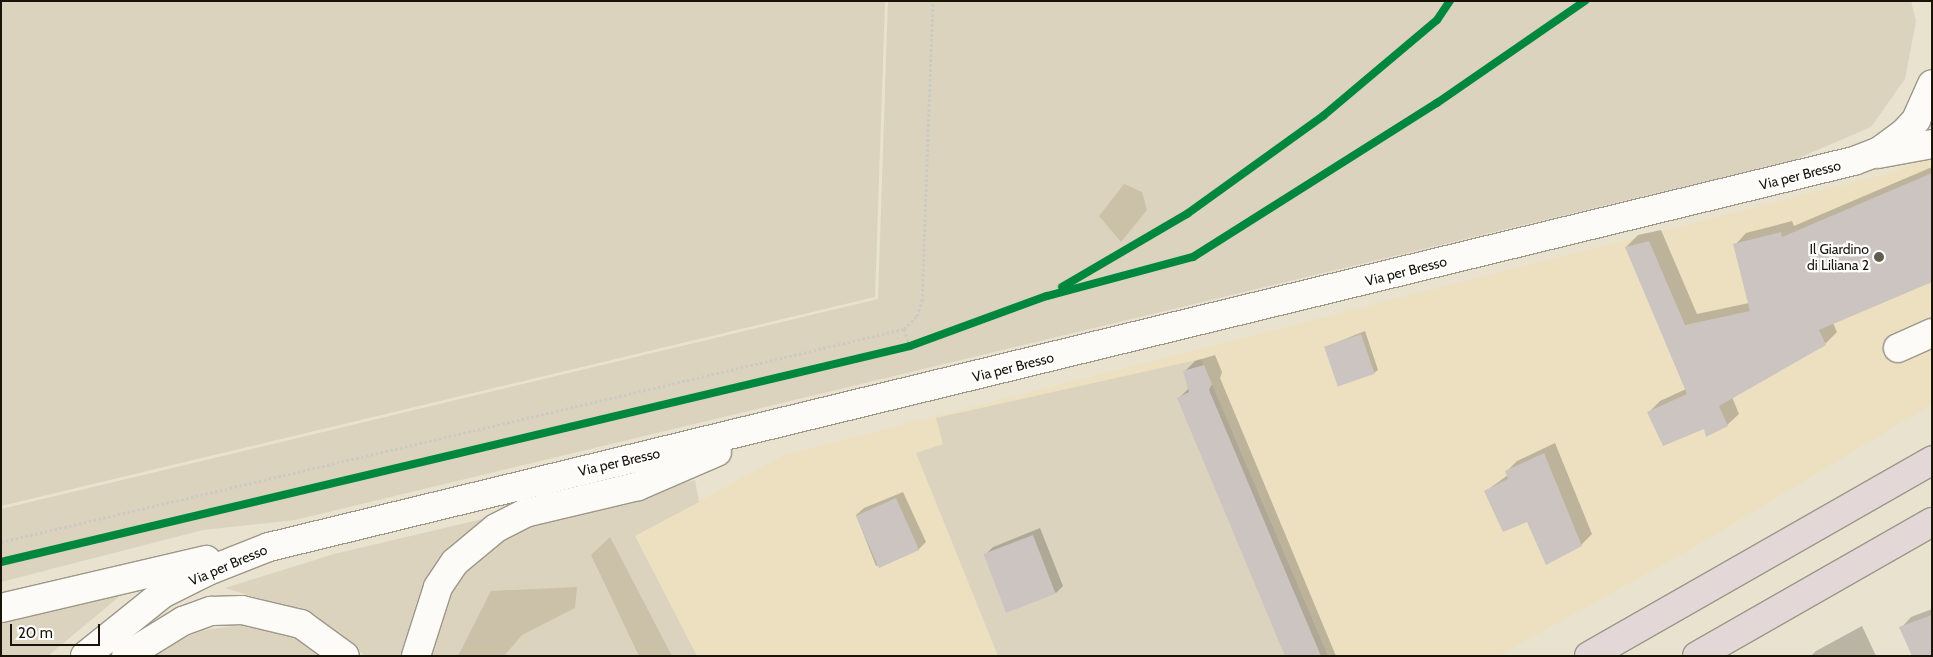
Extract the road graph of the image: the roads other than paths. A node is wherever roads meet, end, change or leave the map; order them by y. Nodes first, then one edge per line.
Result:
1 (1932, 84) edge
2 (1932, 144) edge
3 (1869, 155) junction
4 (1932, 333) edge
5 (1898, 348) dead end
6 (786, 422) junction
7 (1932, 460) edge
8 (1932, 522) edge
9 (269, 547) junction
10 (1, 608) edge
11 (85, 656) edge
12 (126, 656) edge
13 (345, 656) edge
14 (416, 656) edge
15 (1589, 656) edge
16 (1697, 656) edge

1 - 3 street, Via per Bresso
2 - 3 street
3 - 6 street, Via per Bresso
4 - 5 street
6 - 9 street, Via per Bresso
6 - 14 street
7 - 15 highway
8 - 16 highway
9 - 10 street
9 - 11 street, Via per Bresso
12 - 13 street

